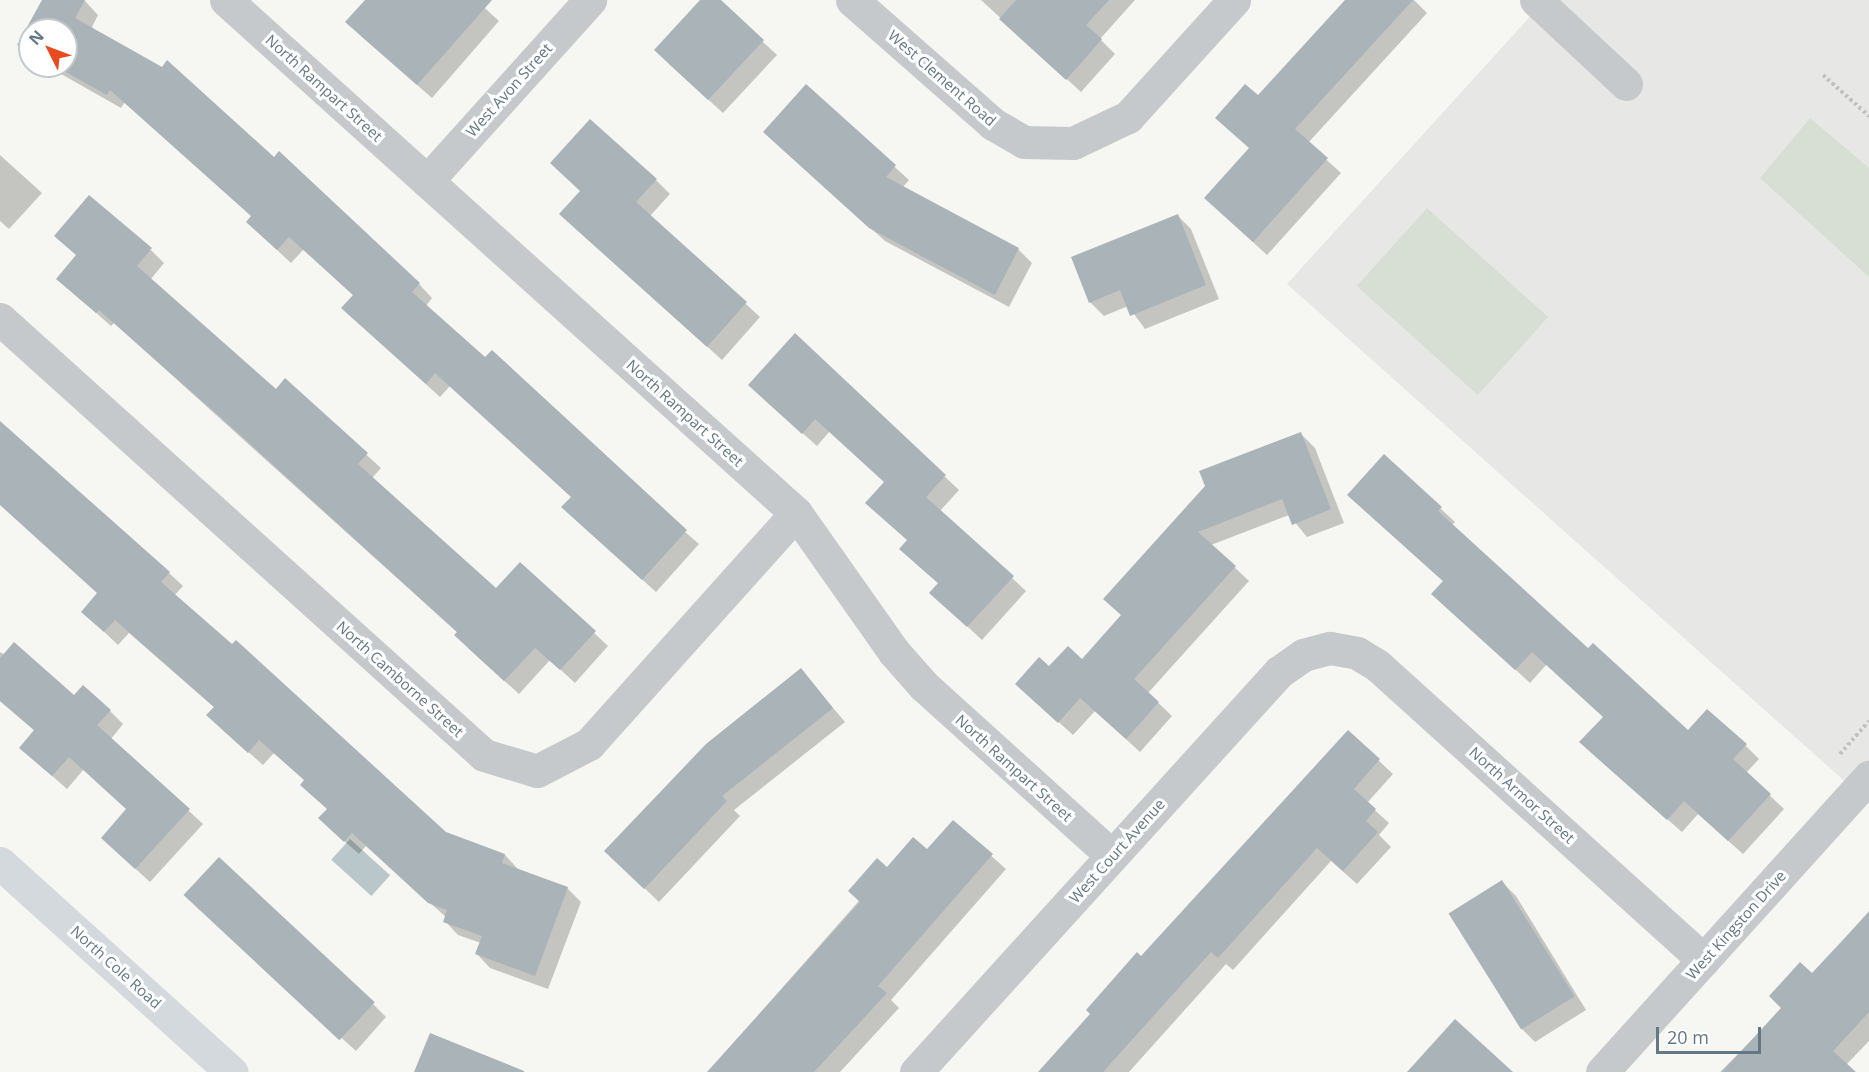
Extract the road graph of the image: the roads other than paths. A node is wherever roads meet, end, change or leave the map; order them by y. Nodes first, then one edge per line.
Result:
1 (226, 0) edge
2 (590, 0) edge
3 (852, 0) edge
4 (1234, 0) edge
5 (1536, 0) edge
6 (1626, 84) dead end
7 (427, 181) junction
8 (0, 319) edge
9 (796, 513) junction
10 (1330, 648) joint
11 (1869, 777) edge
12 (1112, 856) junction
13 (0, 863) edge
14 (1704, 960) junction
15 (231, 1072) edge
16 (915, 1072) edge
17 (1602, 1072) edge

1 - 7 street, North Rampart Street
2 - 7 street, West Avon Street
3 - 4 street, West Clement Road
5 - 6 street
7 - 9 street, North Rampart Street
8 - 9 street, North Camborne Street
9 - 12 street, North Rampart Street
10 - 12 street, West Court Avenue
10 - 14 street, North Armor Street
11 - 14 street, West Kingston Drive
12 - 16 street, West Court Avenue
13 - 15 main road, North Cole Road
14 - 17 street, West Kingston Drive

